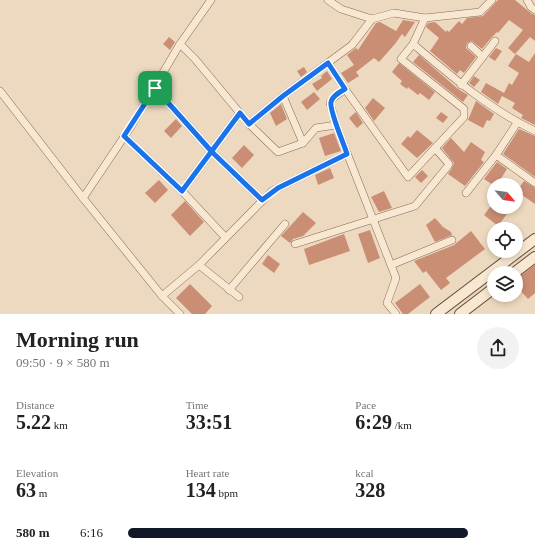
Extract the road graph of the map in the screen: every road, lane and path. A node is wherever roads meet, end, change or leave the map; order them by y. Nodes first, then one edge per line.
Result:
1 (211, 0) edge
2 (328, 0) edge
3 (492, 0) edge
4 (527, 0) edge
5 (535, 10) edge
6 (425, 18) junction
7 (372, 19) junction
8 (495, 41) dead end
9 (180, 44) junction
10 (413, 44) junction
11 (471, 46) dead end
12 (483, 57) junction
13 (328, 63) junction
14 (461, 85) junction
15 (155, 88) junction
16 (345, 89) junction
17 (0, 91) edge
18 (283, 96) junction
19 (240, 113) junction
20 (517, 123) junction
21 (249, 124) junction
22 (336, 125) junction
23 (535, 131) edge
24 (124, 136) junction
25 (303, 142) junction
26 (434, 148) junction
27 (212, 152) junction
28 (347, 154) junction
29 (496, 155) junction
30 (535, 183) edge
31 (182, 191) junction
32 (466, 193) dead end
33 (82, 198) junction
34 (262, 200) junction
35 (373, 220) junction
36 (285, 224) dead end
37 (225, 237) junction
38 (452, 240) dead end
39 (535, 240) edge
40 (295, 244) dead end
41 (535, 257) edge
42 (199, 265) junction
43 (391, 265) junction
44 (523, 266) edge
45 (229, 290) junction
46 (487, 293) edge
47 (162, 296) junction
48 (239, 298) dead end
49 (180, 314) edge
50 (396, 314) edge
51 (436, 314) edge
52 (460, 314) edge

1 - 9 street
2 - 7 street
3 - 6 street
4 - 5 street
6 - 7 street
6 - 10 street
7 - 13 street
8 - 12 street
9 - 15 street
9 - 19 street
10 - 14 street
10 - 26 street
11 - 12 street
12 - 14 street
13 - 16 street
13 - 18 street
14 - 20 street
15 - 24 street
15 - 27 street
16 - 22 street
16 - 26 street
17 - 33 street
18 - 21 street
18 - 25 street
19 - 21 street
19 - 27 street
20 - 23 street
20 - 29 street
21 - 25 street
22 - 25 street
22 - 28 street
24 - 31 street
24 - 33 street
26 - 35 street
27 - 31 street
27 - 34 street
28 - 34 street
28 - 35 street
29 - 30 street
29 - 32 street
31 - 37 street
33 - 47 street
34 - 37 street
35 - 40 street
35 - 43 street
36 - 45 street
37 - 42 street
38 - 43 street
39 - 51 main road
41 - 44 main road
42 - 45 street
42 - 47 street
43 - 50 street
45 - 48 street
46 - 52 main road
47 - 49 street

